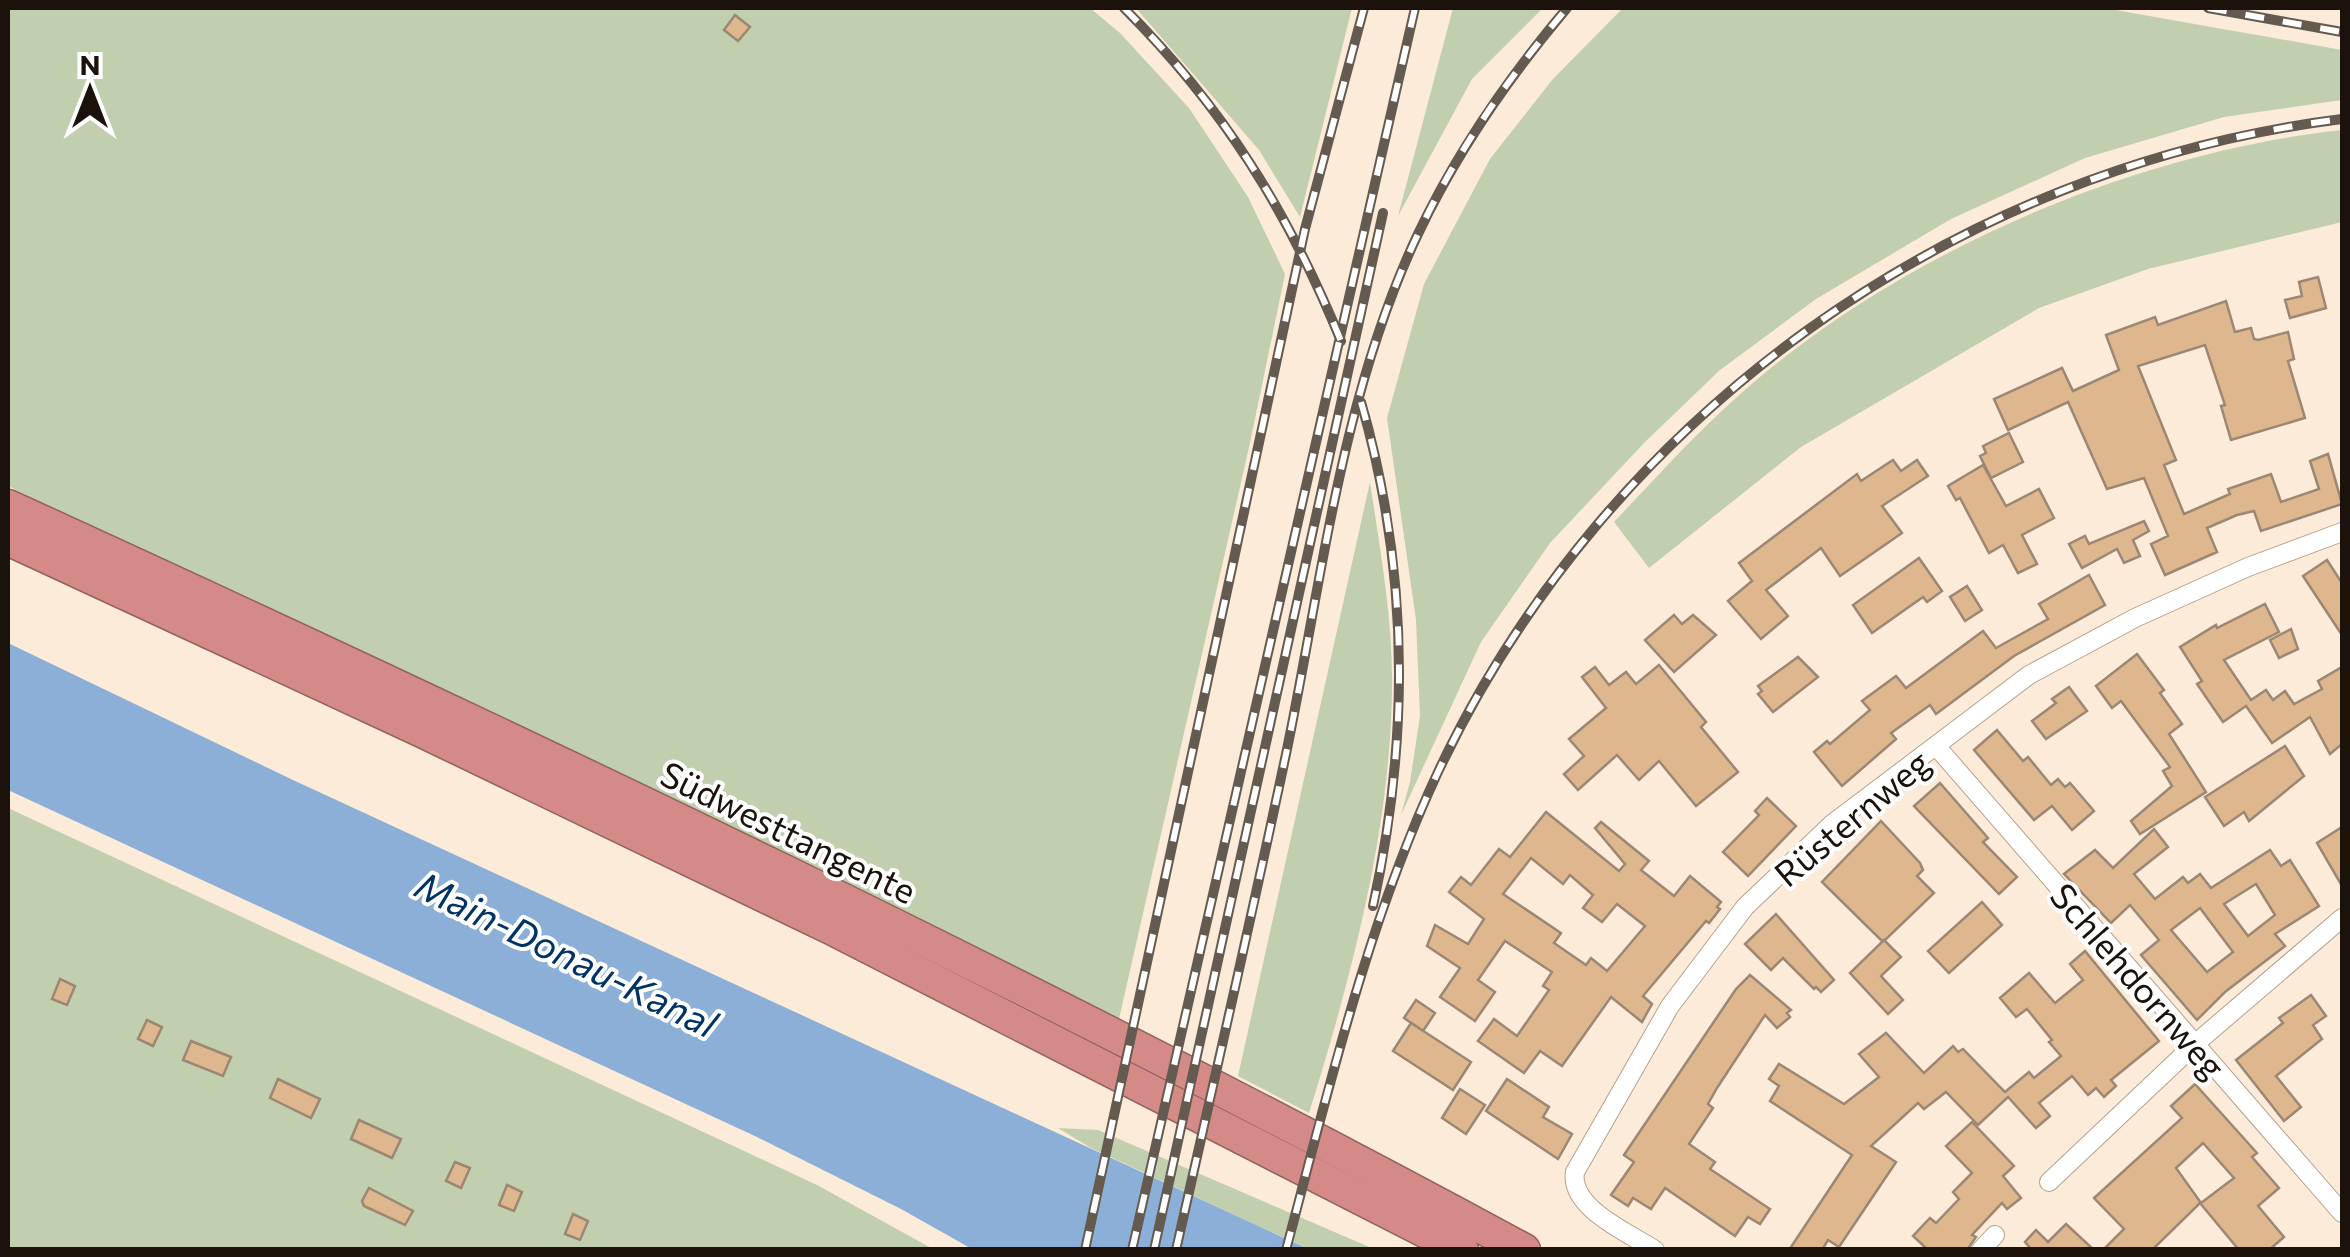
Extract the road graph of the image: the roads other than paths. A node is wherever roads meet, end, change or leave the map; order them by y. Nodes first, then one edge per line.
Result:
1 (8, 506) edge
2 (2340, 536) edge
3 (8, 539) edge
4 (1936, 746) junction
5 (2342, 918) edge
6 (2195, 1044) junction
7 (2050, 1182) dead end
8 (2342, 1213) edge
9 (1995, 1235) dead end
10 (1462, 1250) edge
11 (1524, 1250) edge
12 (1655, 1250) edge
13 (1981, 1250) edge

1 - 11 highway, Südwesttangente
2 - 4 street, Rüsternweg
3 - 10 highway, Südwesttangente
4 - 6 street, Schlehdornweg
4 - 12 street, Rüsternweg
5 - 6 street
6 - 7 street
6 - 8 street, Schlehdornweg
9 - 13 street

